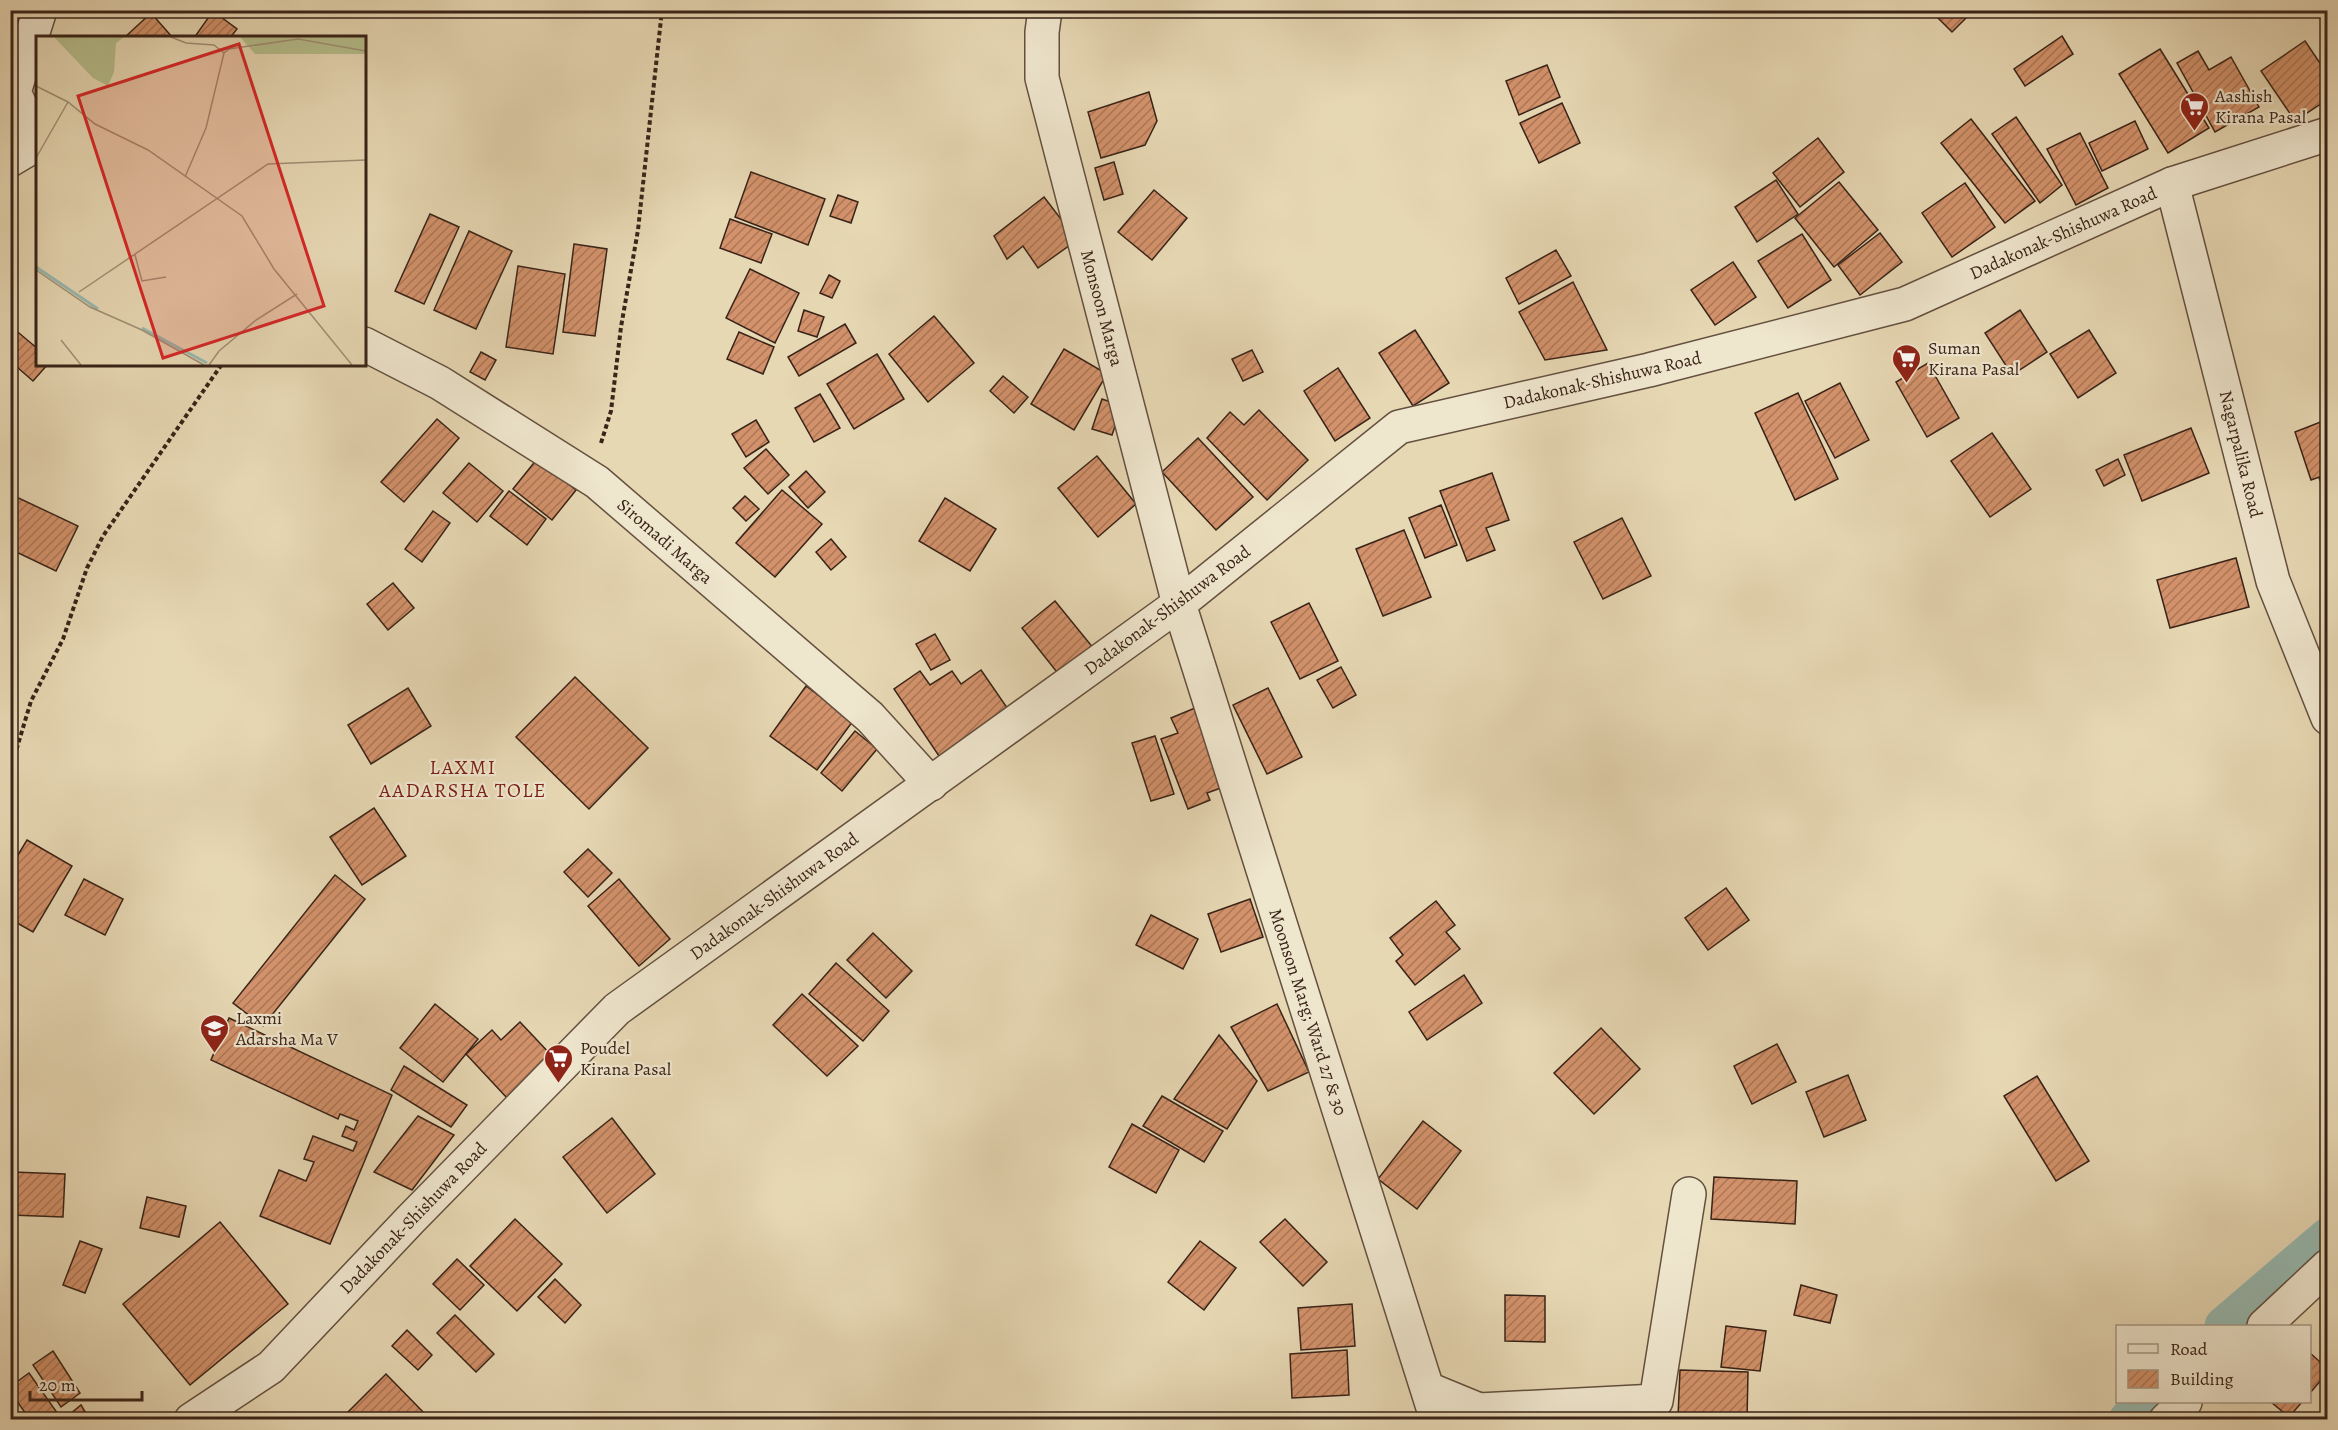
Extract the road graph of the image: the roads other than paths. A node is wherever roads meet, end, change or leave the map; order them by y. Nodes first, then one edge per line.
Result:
1 (40, 10) edge
2 (1045, 10) edge
3 (2328, 134) edge
4 (36, 142) edge
5 (36, 145) edge
6 (10, 160) edge
7 (2172, 184) junction
8 (366, 345) edge
9 (1179, 604) junction
10 (2328, 718) edge
11 (931, 783) junction
12 (1689, 1194) dead end
13 (2328, 1266) edge
14 (2265, 1325) edge
15 (1428, 1389) junction
16 (2183, 1403) edge
17 (191, 1419) edge
18 (1437, 1419) edge
19 (2166, 1419) edge

1 - 4 street
2 - 9 street, Monsoon Marga
3 - 7 street, Dadakonak-Shishuwa Road
5 - 6 street
7 - 9 street, Dadakonak-Shishuwa Road
7 - 10 street, Nagarpalika Road
8 - 11 street, Siromadi Marga
9 - 11 street, Dadakonak-Shishuwa Road
9 - 15 street, Moonson Marg; Ward 27 & 30
11 - 17 street, Dadakonak-Shishuwa Road
12 - 15 street
13 - 14 street
15 - 18 street, Moonson Marg; Ward 27 & 30
16 - 19 street

